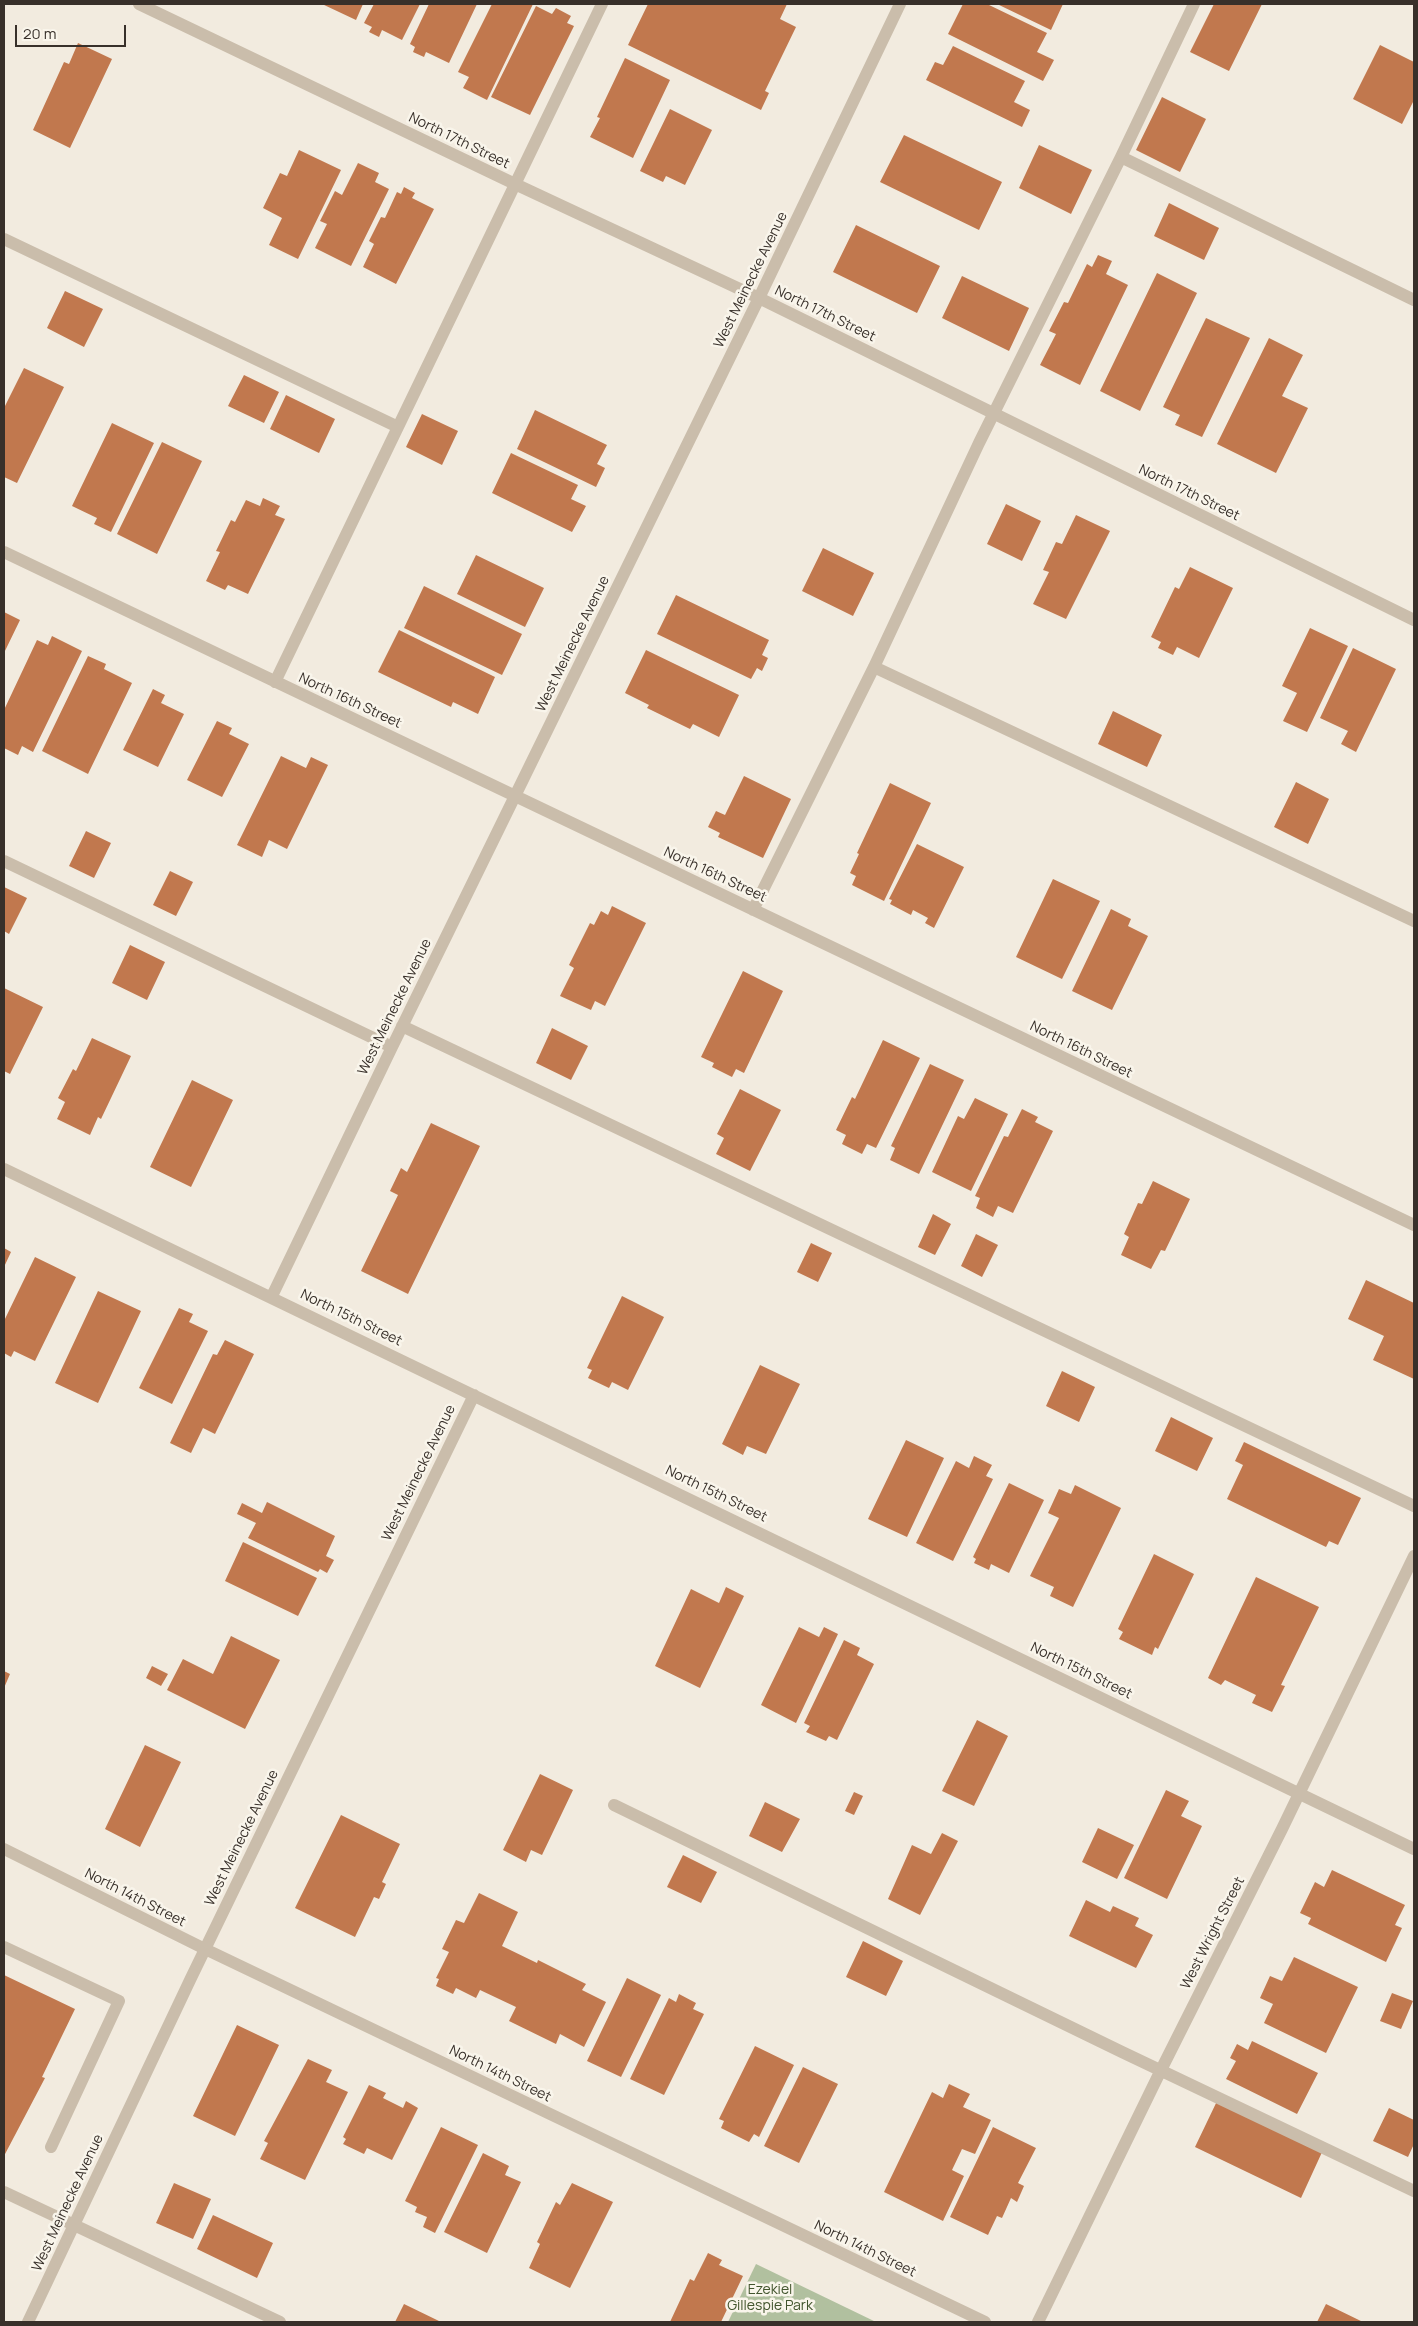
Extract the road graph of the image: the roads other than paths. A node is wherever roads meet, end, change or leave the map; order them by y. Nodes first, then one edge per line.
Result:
1 (139, 4) edge
2 (602, 4) edge
3 (900, 4) edge
4 (1194, 4) edge
5 (1121, 157) junction
6 (515, 184) junction
7 (4, 239) edge
8 (759, 298) junction
9 (1414, 300) edge
10 (993, 414) junction
11 (398, 427) junction
12 (4, 552) edge
13 (1414, 620) edge
14 (874, 667) junction
15 (274, 682) junction
16 (515, 796) junction
17 (4, 861) edge
18 (754, 910) junction
19 (1414, 921) edge
20 (402, 1026) junction
21 (392, 1047) junction
22 (4, 1169) edge
23 (1414, 1225) edge
24 (272, 1296) junction
25 (474, 1395) junction
26 (1414, 1506) edge
27 (1414, 1556) edge
28 (1299, 1793) junction
29 (614, 1805) dead end
30 (4, 1849) edge
31 (1414, 1849) edge
32 (4, 1947) edge
33 (205, 1949) junction
34 (1161, 2070) junction
35 (51, 2147) dead end
36 (1414, 2191) edge
37 (4, 2192) edge
38 (74, 2225) junction
39 (28, 2322) edge
40 (280, 2322) edge
41 (984, 2322) edge
42 (1038, 2322) edge

1 - 6 street, North 17th Street
2 - 6 street
3 - 8 street, West Meinecke Avenue
4 - 5 street
5 - 9 street
5 - 10 street
6 - 8 street, North 17th Street
6 - 11 street
7 - 11 street
8 - 10 street, North 17th Street
8 - 16 street, West Meinecke Avenue
10 - 13 street, North 17th Street
10 - 14 street
11 - 15 street
12 - 15 street, North 16th Street
14 - 18 street
14 - 19 street
15 - 16 street, North 16th Street
16 - 18 street, North 16th Street
16 - 20 street, West Meinecke Avenue
17 - 21 street
18 - 23 street, North 16th Street
20 - 21 street, West Meinecke Avenue
20 - 26 street
21 - 24 street, West Meinecke Avenue
22 - 24 street, North 15th Street
24 - 25 street, North 15th Street
25 - 28 street, North 15th Street
25 - 33 street, West Meinecke Avenue
27 - 28 street, West Wright Street
28 - 31 street, North 15th Street
28 - 34 street, West Wright Street
29 - 34 street
30 - 33 street, North 14th Street
32 - 35 street
33 - 38 street, West Meinecke Avenue
33 - 41 street, North 14th Street
34 - 36 street
34 - 42 street, West Wright Street
37 - 38 street
38 - 39 street, West Meinecke Avenue
38 - 40 street

